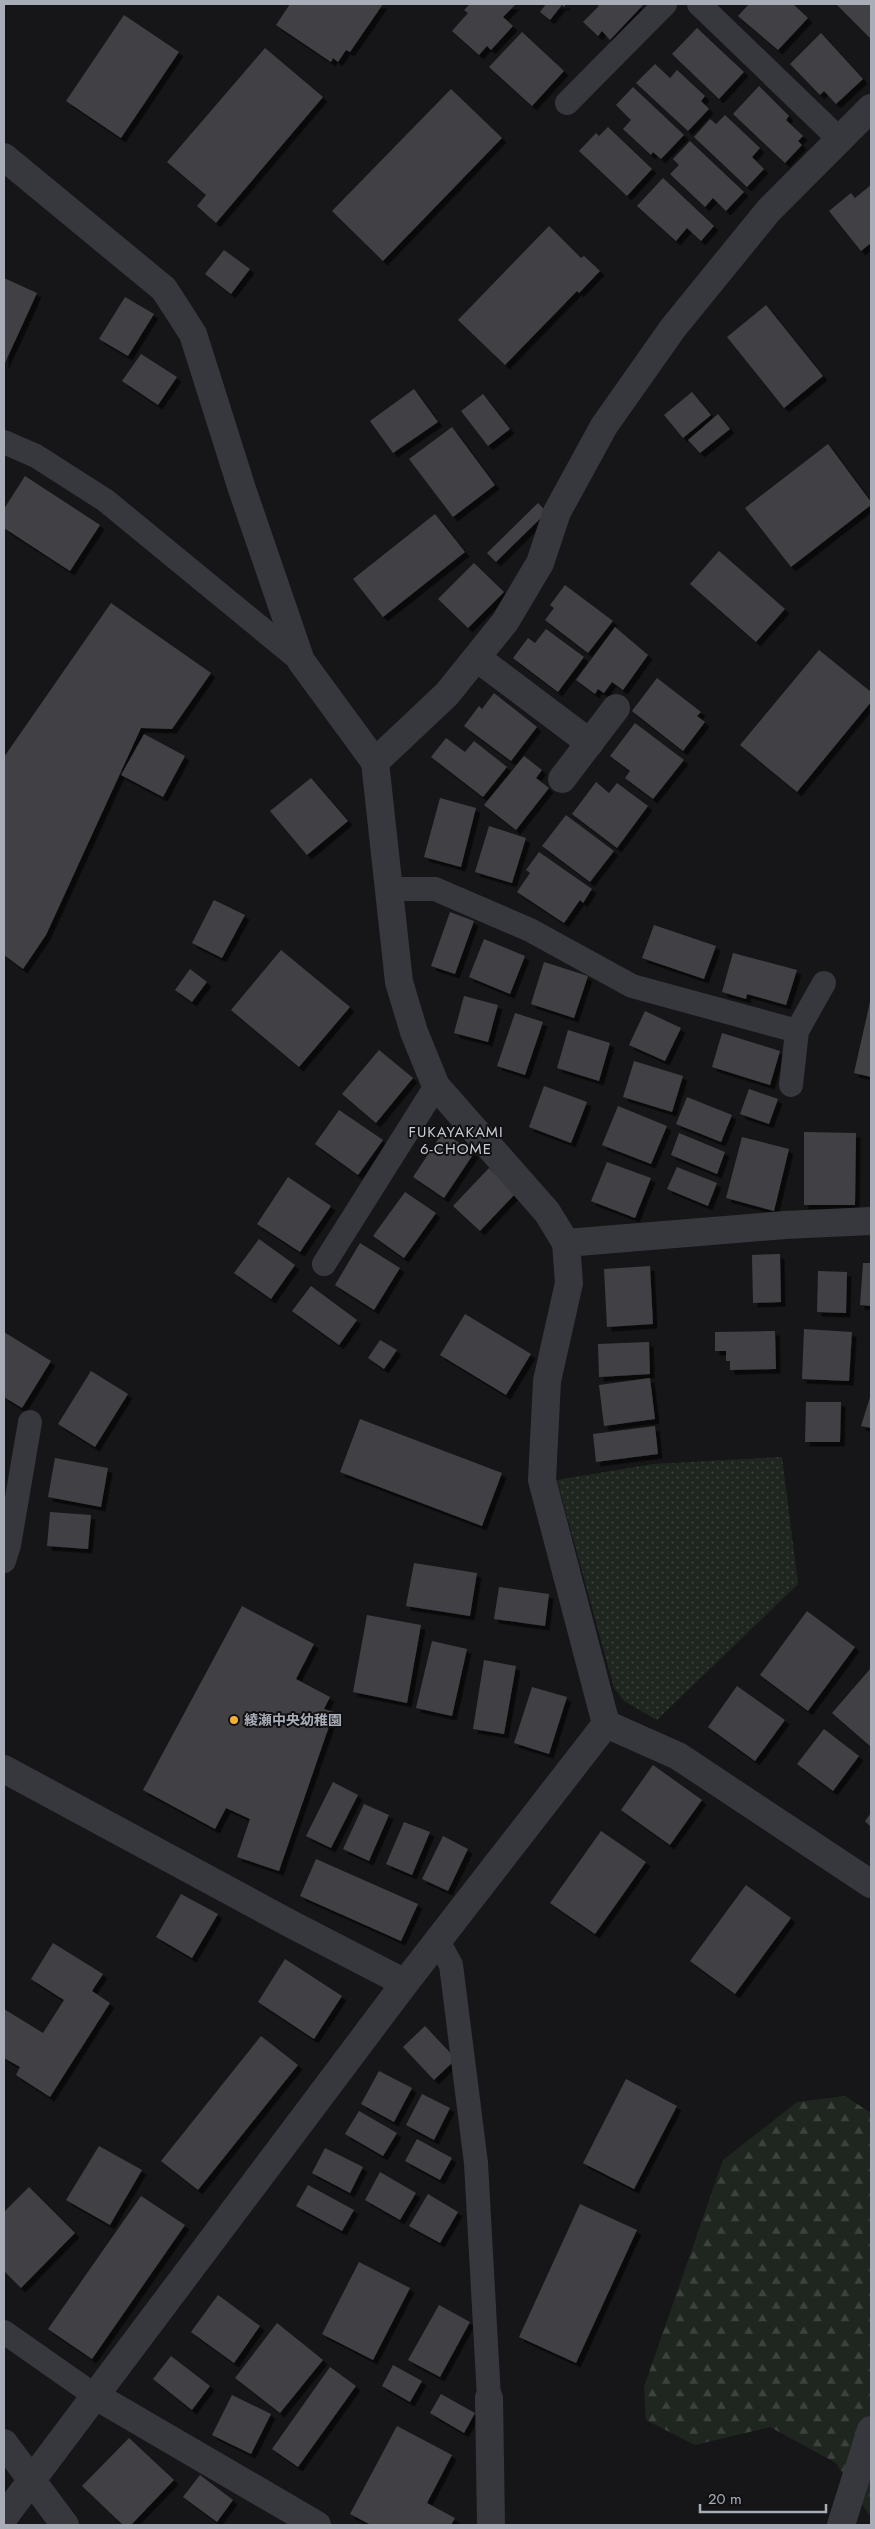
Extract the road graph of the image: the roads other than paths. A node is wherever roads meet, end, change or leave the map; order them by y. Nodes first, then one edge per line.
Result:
1 (665, 4) edge
2 (699, 4) edge
3 (567, 103) dead end
4 (871, 108) edge
5 (840, 139) junction
6 (4, 157) edge
7 (4, 442) edge
8 (477, 658) junction
9 (301, 661) junction
10 (616, 708) dead end
11 (590, 743) junction
12 (375, 762) junction
13 (562, 779) dead end
14 (388, 889) junction
15 (824, 983) dead end
16 (797, 1031) junction
17 (791, 1085) dead end
18 (436, 1086) junction
19 (871, 1222) edge
20 (566, 1243) junction
21 (324, 1264) dead end
22 (30, 1422) dead end
23 (12, 1485) edge
24 (4, 1561) edge
25 (606, 1724) junction
26 (4, 1769) edge
27 (871, 1884) edge
28 (438, 1941) junction
29 (405, 1983) junction
30 (4, 2332) edge
31 (94, 2395) junction
32 (489, 2398) joint
33 (871, 2430) edge
34 (4, 2443) edge
35 (32, 2481) junction
36 (4, 2517) edge
37 (65, 2525) edge
38 (318, 2525) edge
39 (491, 2525) edge
40 (841, 2525) edge

1 - 3 lane
2 - 5 lane
4 - 5 street
5 - 8 street
6 - 9 street
7 - 9 lane
8 - 11 street
8 - 12 street
9 - 12 street
10 - 11 street
11 - 13 street
12 - 14 street
14 - 16 lane
14 - 18 street
15 - 16 lane
16 - 17 lane
18 - 20 street
18 - 21 lane
19 - 20 street
20 - 25 street
22 - 23 lane
23 - 24 lane
25 - 27 street
25 - 28 street
26 - 29 street
28 - 29 street
28 - 32 lane
29 - 31 street
30 - 31 lane
31 - 35 street
31 - 38 street
32 - 39 street
33 - 40 street
34 - 35 street
35 - 36 street
35 - 37 street

